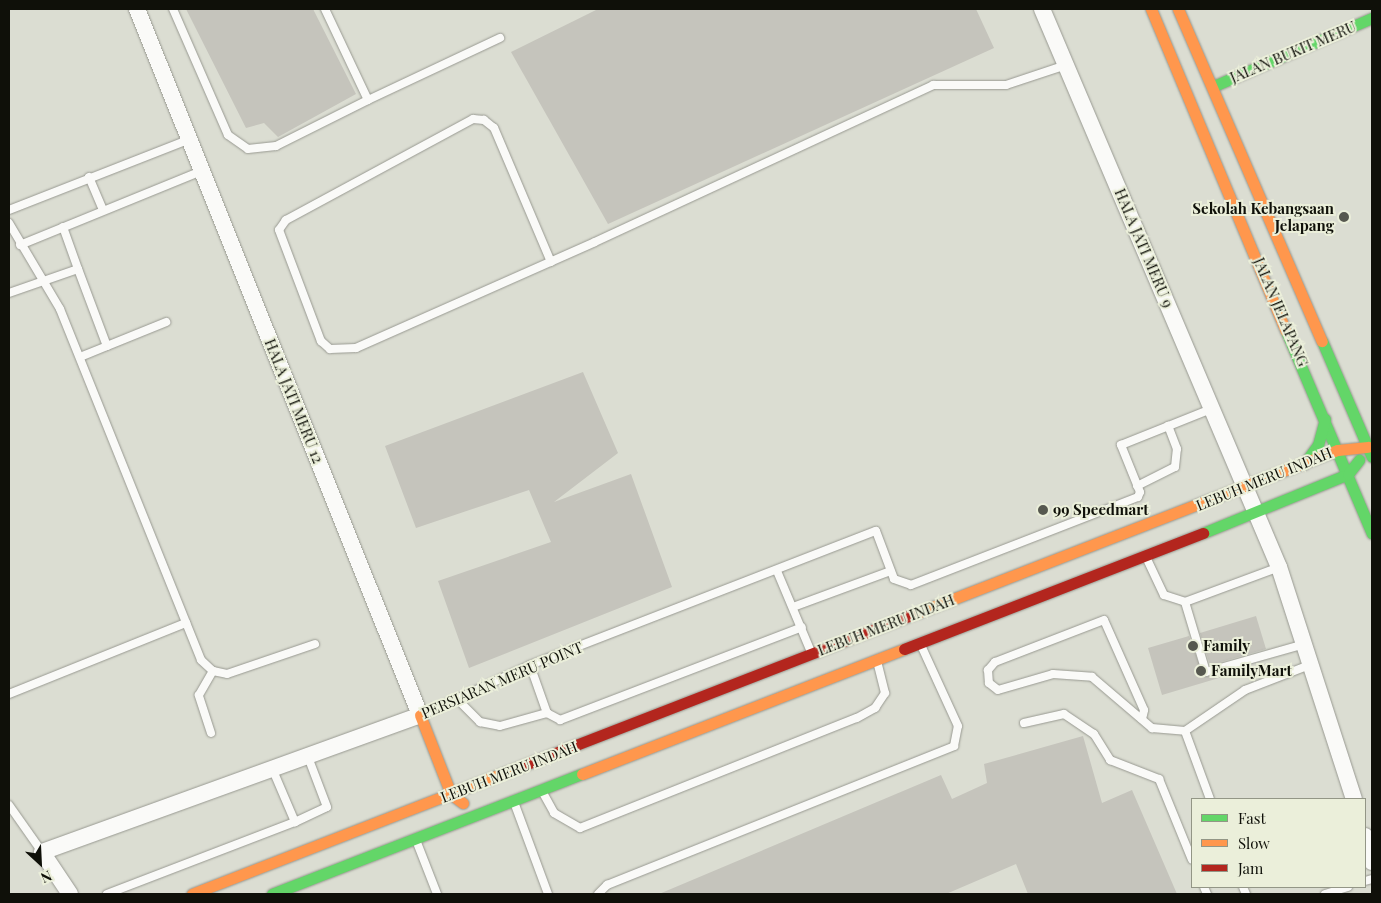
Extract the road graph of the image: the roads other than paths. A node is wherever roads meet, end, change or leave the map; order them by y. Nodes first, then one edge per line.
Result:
1 (138, 9) edge
2 (174, 9) edge
3 (324, 9) edge
4 (1042, 9) edge
5 (1151, 9) edge
6 (1178, 9) edge
7 (1370, 15) edge
8 (500, 38) dead end
9 (1168, 48) junction
10 (1067, 65) junction
11 (1214, 86) junction
12 (368, 100) junction
13 (190, 139) junction
14 (1213, 152) junction
15 (202, 171) junction
16 (89, 177) junction
17 (9, 210) edge
18 (103, 210) junction
19 (9, 223) edge
20 (63, 227) junction
21 (20, 245) junction
22 (551, 262) junction
23 (78, 269) junction
24 (43, 283) junction
25 (9, 293) edge
26 (166, 322) dead end
27 (107, 346) junction
28 (80, 357) junction
29 (1211, 409) junction
30 (1325, 419) junction
31 (1168, 426) junction
32 (1338, 450) junction
33 (1370, 452) edge
34 (1304, 464) junction
35 (1348, 474) junction
36 (1137, 486) junction
37 (1244, 489) junction
38 (1255, 513) junction
39 (1372, 534) edge
40 (1145, 554) junction
41 (1279, 567) junction
42 (777, 571) junction
43 (891, 571) junction
44 (1185, 602) junction
45 (793, 607) junction
46 (186, 623) junction
47 (802, 627) junction
48 (919, 641) junction
49 (1306, 643) junction
50 (315, 644) dead end
51 (812, 654) junction
52 (875, 658) junction
53 (1314, 664) junction
54 (530, 665) junction
55 (213, 671) junction
56 (9, 694) edge
57 (458, 702) junction
58 (548, 713) junction
59 (420, 715) junction
60 (1142, 719) junction
61 (1024, 722) dead end
62 (1185, 731) junction
63 (211, 733) dead end
64 (436, 754) junction
65 (308, 757) junction
66 (272, 767) junction
67 (488, 780) junction
68 (542, 791) junction
69 (451, 794) junction
70 (1210, 798) edge
71 (1354, 798) edge
72 (518, 801) junction
73 (9, 805) edge
74 (411, 810) junction
75 (294, 822) junction
76 (416, 840) junction
77 (1366, 840) edge
78 (42, 852) junction
79 (1191, 858) edge
80 (360, 861) junction
81 (1372, 862) edge
82 (1338, 892) edge
83 (70, 894) edge
84 (107, 894) edge
85 (192, 894) edge
86 (272, 894) edge
87 (437, 894) edge
88 (548, 894) edge
89 (598, 894) edge
90 (1325, 894) edge

1 - 13 street, HALA JATI MERU 12
2 - 12 lane
3 - 12 lane
4 - 10 street, HALA JATI MERU 9
5 - 9 main road, JALAN JELAPANG
6 - 11 main road, JALAN JELAPANG
7 - 11 main road, JALAN BUKIT MERU
8 - 12 lane
9 - 11 main road
9 - 14 main road, JALAN JELAPANG
10 - 22 lane
10 - 29 street, HALA JATI MERU 9
11 - 14 main road
11 - 33 main road, JALAN JELAPANG
13 - 15 street, HALA JATI MERU 12
13 - 16 lane
14 - 30 main road, JALAN JELAPANG
15 - 18 lane
15 - 59 street, HALA JATI MERU 12
16 - 17 lane
16 - 18 lane
18 - 20 lane
19 - 21 lane
20 - 21 lane
20 - 23 lane
21 - 24 lane
22 - 22 lane
23 - 24 lane
23 - 27 lane
24 - 25 lane
24 - 28 lane
26 - 27 lane
27 - 28 lane
28 - 46 lane
29 - 31 lane
29 - 37 street, HALA JATI MERU 9
30 - 32 main road, JALAN JELAPANG
30 - 34 main road
31 - 36 lane
31 - 36 lane
32 - 33 main road, LEBUH MERU INDAH
32 - 34 main road, LEBUH MERU INDAH
32 - 35 main road, JALAN JELAPANG
33 - 35 main road, LEBUH MERU INDAH
34 - 37 main road, LEBUH MERU INDAH
35 - 38 main road, LEBUH MERU INDAH
35 - 39 main road, JALAN JELAPANG
36 - 43 lane
37 - 38 street, HALA JATI MERU 9
37 - 51 main road, LEBUH MERU INDAH
38 - 40 main road, LEBUH MERU INDAH
38 - 41 street, HALA JATI MERU 9
40 - 44 lane
40 - 48 main road, LEBUH MERU INDAH
41 - 44 lane
41 - 49 street, HALA JATI MERU 9
42 - 43 lane, PERSIARAN MERU POINT
42 - 45 lane
42 - 54 lane, PERSIARAN MERU POINT
43 - 45 lane
44 - 49 lane
45 - 47 lane
46 - 55 lane
46 - 56 lane
47 - 51 lane
47 - 58 lane
48 - 52 main road, LEBUH MERU INDAH
48 - 89 lane
49 - 53 street, HALA JATI MERU 9
50 - 55 lane
51 - 67 main road, LEBUH MERU INDAH
52 - 68 main road, LEBUH MERU INDAH
52 - 68 lane
53 - 62 lane
53 - 71 street, HALA JATI MERU 9
54 - 57 lane, PERSIARAN MERU POINT
54 - 58 lane
55 - 63 lane
57 - 58 lane
57 - 59 lane, PERSIARAN MERU POINT
59 - 64 main road, HALA JATI MERU 12
59 - 65 street, PERSIARAN MERU POINT
60 - 60 lane
60 - 62 lane
61 - 79 lane
62 - 70 lane
64 - 67 main road
64 - 69 main road, HALA JATI MERU 12
64 - 74 main road
65 - 66 street, PERSIARAN MERU POINT
65 - 75 lane
66 - 75 lane
66 - 78 street, PERSIARAN MERU POINT
67 - 69 main road, LEBUH MERU INDAH
68 - 72 main road, LEBUH MERU INDAH
69 - 72 main road
69 - 74 main road, LEBUH MERU INDAH
69 - 80 main road
72 - 76 main road, LEBUH MERU INDAH
72 - 88 lane
73 - 78 lane
74 - 85 main road, LEBUH MERU INDAH
75 - 84 lane
76 - 80 main road, LEBUH MERU INDAH
76 - 87 lane
77 - 81 street
78 - 83 street
80 - 86 main road, LEBUH MERU INDAH
82 - 90 lane

